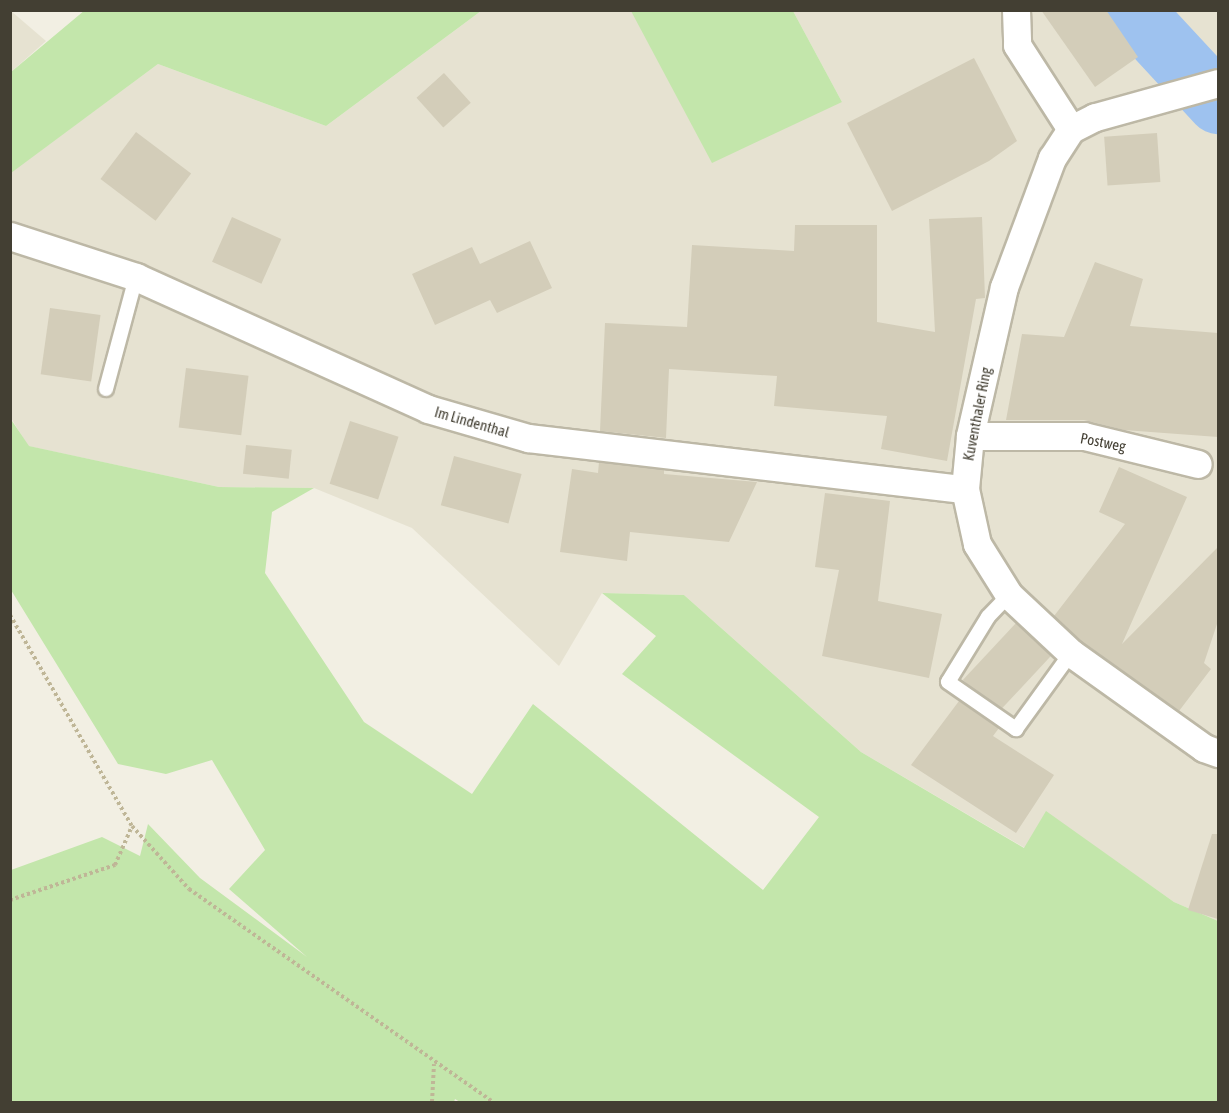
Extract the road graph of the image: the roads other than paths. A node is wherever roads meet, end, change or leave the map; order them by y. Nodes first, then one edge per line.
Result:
1 (1016, 10) edge
2 (1218, 83) edge
3 (1071, 129) junction
4 (10, 236) edge
5 (136, 277) junction
6 (106, 389) dead end
7 (970, 436) junction
8 (1198, 464) dead end
9 (965, 489) junction
10 (1009, 595) junction
11 (1071, 652) junction
12 (1218, 753) edge

1 - 3 street
2 - 3 street
3 - 7 street, Kuventhaler Ring
4 - 5 street, Im Lindenthal
5 - 6 lane
5 - 9 street, Im Lindenthal
7 - 8 street, Postweg
7 - 9 street, Kuventhaler Ring
9 - 10 street, Kuventhaler Ring
10 - 11 street, Kuventhaler Ring
10 - 11 lane
11 - 12 street, Kuventhaler Ring

